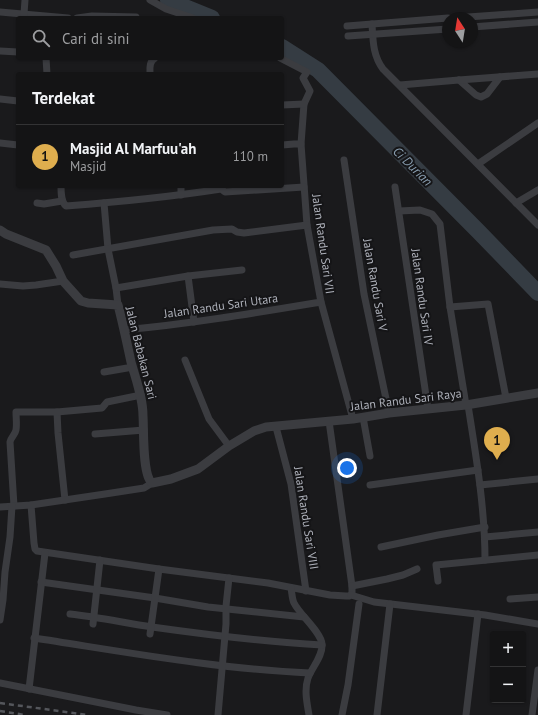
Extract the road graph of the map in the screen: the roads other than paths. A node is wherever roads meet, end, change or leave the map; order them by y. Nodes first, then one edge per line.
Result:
1 (25, 0) edge
2 (150, 0) edge
3 (166, 10) junction
4 (0, 12) edge
5 (538, 12) edge
6 (24, 14) junction
7 (39, 16) edge
8 (166, 16) edge
9 (186, 16) edge
10 (478, 16) edge
11 (442, 18) edge
12 (538, 22) edge
13 (372, 24) junction
14 (347, 26) dead end
15 (478, 27) edge
16 (442, 29) edge
17 (372, 34) junction
18 (348, 36) dead end
19 (0, 51) edge
20 (16, 52) edge
21 (46, 60) edge
22 (152, 60) edge
23 (284, 60) edge
24 (48, 72) edge
25 (150, 72) edge
26 (538, 74) edge
27 (500, 77) junction
28 (460, 80) junction
29 (400, 85) junction
30 (0, 98) edge
31 (16, 101) edge
32 (304, 104) junction
33 (284, 105) edge
34 (538, 123) edge
35 (0, 144) edge
36 (301, 144) junction
37 (16, 145) edge
38 (284, 145) edge
39 (344, 160) dead end
40 (478, 164) junction
41 (304, 187) junction
42 (395, 187) dead end
43 (60, 188) edge
44 (181, 188) edge
45 (538, 190) edge
46 (181, 195) junction
47 (62, 201) junction
48 (37, 203) dead end
49 (104, 203) junction
50 (516, 204) junction
51 (399, 211) junction
52 (307, 225) junction
53 (538, 225) edge
54 (0, 230) edge
55 (108, 249) junction
56 (72, 255) dead end
57 (242, 270) dead end
58 (188, 276) junction
59 (63, 282) junction
60 (0, 284) edge
61 (116, 288) junction
62 (320, 302) junction
63 (118, 304) junction
64 (450, 307) junction
65 (194, 322) junction
66 (124, 330) junction
67 (185, 360) dead end
68 (133, 367) junction
69 (104, 372) dead end
70 (538, 393) edge
71 (141, 395) junction
72 (506, 398) junction
73 (467, 405) junction
74 (428, 409) junction
75 (57, 412) junction
76 (389, 413) junction
77 (363, 417) junction
78 (352, 419) junction
79 (329, 421) junction
80 (276, 426) junction
81 (144, 430) junction
82 (95, 434) dead end
83 (229, 446) junction
84 (370, 456) dead end
85 (478, 470) junction
86 (538, 479) edge
87 (152, 483) junction
88 (370, 485) dead end
89 (480, 485) junction
90 (65, 500) junction
91 (31, 504) junction
92 (13, 506) junction
93 (0, 508) edge
94 (485, 527) junction
95 (538, 532) edge
96 (485, 537) junction
97 (381, 547) dead end
98 (45, 553) junction
99 (538, 555) edge
100 (100, 560) junction
101 (485, 560) junction
102 (159, 569) junction
103 (417, 569) dead end
104 (229, 578) junction
105 (438, 581) dead end
106 (41, 582) junction
107 (352, 586) junction
108 (291, 588) junction
109 (97, 590) junction
110 (306, 590) junction
111 (351, 595) junction
112 (538, 597) edge
113 (155, 598) junction
114 (510, 599) dead end
115 (360, 604) dead end
116 (390, 604) junction
117 (227, 609) junction
118 (70, 614) dead end
119 (478, 614) junction
120 (304, 617) junction
121 (0, 620) edge
122 (93, 620) junction
123 (538, 624) edge
124 (151, 630) junction
125 (225, 636) junction
126 (34, 638) junction
127 (322, 645) junction
128 (222, 665) junction
129 (538, 670) edge
130 (310, 672) junction
131 (0, 683) edge
132 (27, 688) junction
133 (167, 715) edge
134 (218, 715) edge
135 (308, 715) edge
136 (342, 715) edge
137 (377, 715) edge
138 (466, 715) edge
139 (532, 715) edge

1 - 6 street
2 - 3 street
3 - 8 street
3 - 9 street
4 - 6 street
5 - 10 street
6 - 7 street
11 - 13 street
12 - 15 street
13 - 14 street
13 - 17 street
16 - 17 street
17 - 18 street
17 - 29 street
19 - 20 street
21 - 24 street
22 - 25 street
23 - 32 street, Jalan Randu Sari VII
26 - 27 street
27 - 28 street
27 - 28 street
28 - 29 street
29 - 40 street
30 - 31 street
32 - 33 street
32 - 36 street, Jalan Randu Sari VII
34 - 40 street
35 - 37 street
36 - 38 street
36 - 41 street, Jalan Randu Sari VII
39 - 76 street, Jalan Randu Sari V
40 - 50 street
41 - 46 street
41 - 52 street, Jalan Randu Sari VII
42 - 51 street, Jalan Randu Sari IV
43 - 47 street
44 - 46 street
45 - 50 street
46 - 49 street
47 - 48 street
47 - 49 street
49 - 55 street
50 - 53 street
51 - 64 street
51 - 74 street, Jalan Randu Sari IV
52 - 55 street
52 - 62 street, Jalan Randu Sari VII
54 - 59 street, Jalan Babakan Sari
55 - 56 street
55 - 61 street
57 - 58 street
58 - 61 street
58 - 65 street
59 - 60 street
59 - 63 street, Jalan Babakan Sari
61 - 63 street
62 - 65 street, Jalan Randu Sari Utara
62 - 78 street, Jalan Randu Sari VII
63 - 66 street, Jalan Babakan Sari
64 - 72 street
64 - 73 street
65 - 66 street, Jalan Randu Sari Utara
66 - 68 street, Jalan Babakan Sari
67 - 83 street
68 - 69 street
68 - 71 street, Jalan Babakan Sari
70 - 72 street, Jalan Randu Sari Raya
71 - 75 street
71 - 81 street, Jalan Babakan Sari
72 - 73 street, Jalan Randu Sari Raya
73 - 74 street, Jalan Randu Sari Raya
73 - 85 street
74 - 76 street, Jalan Randu Sari Raya
75 - 90 street
75 - 92 street
76 - 77 street, Jalan Randu Sari Raya
77 - 78 street, Jalan Randu Sari Raya
77 - 84 street
78 - 79 street, Jalan Randu Sari Raya
79 - 80 street, Jalan Randu Sari Raya
79 - 107 street
80 - 83 street, Jalan Randu Sari Raya
80 - 110 street, Jalan Randu Sari VIII
81 - 82 street
81 - 87 street, Jalan Babakan Sari
83 - 87 street, Jalan Randu Sari Raya
85 - 88 street
85 - 89 street
86 - 89 street
87 - 90 street
89 - 94 street
90 - 91 street
91 - 92 street
91 - 98 street
92 - 93 street
92 - 121 street
94 - 96 street
94 - 97 street
95 - 96 street
96 - 101 street
98 - 100 street
98 - 106 street
99 - 101 street
100 - 102 street
100 - 109 street
101 - 105 street
102 - 104 street
102 - 113 street
103 - 107 street
104 - 108 street
104 - 117 street
106 - 109 street
106 - 126 street
107 - 111 street
108 - 110 street
108 - 120 street
109 - 113 street
109 - 122 street
110 - 111 street
111 - 116 street
112 - 114 street
113 - 117 street
113 - 124 street
115 - 136 street
116 - 119 street
116 - 137 street
117 - 120 street
117 - 125 street
118 - 122 street
119 - 123 street
119 - 138 street
120 - 127 street
122 - 124 street
124 - 125 street
125 - 127 street
125 - 128 street
126 - 128 street
126 - 132 street
127 - 130 street
128 - 130 street
128 - 134 street
129 - 139 street
130 - 135 street
131 - 132 street
132 - 133 street

